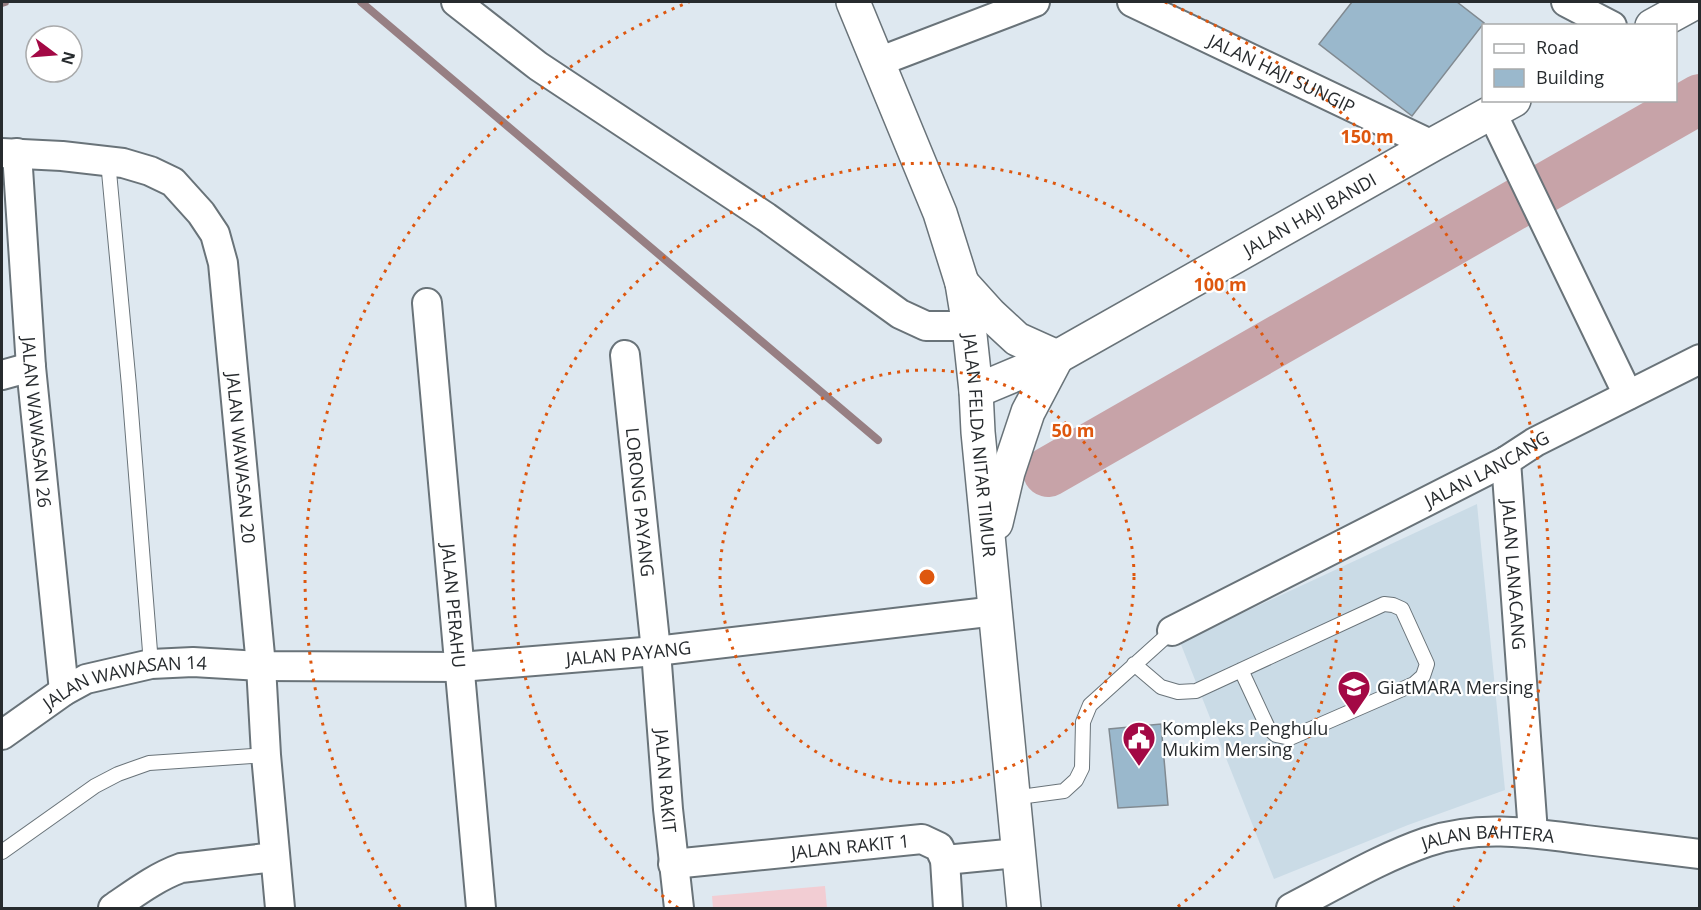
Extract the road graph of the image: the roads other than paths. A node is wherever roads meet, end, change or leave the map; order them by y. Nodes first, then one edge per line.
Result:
1 (456, 2) edge
2 (853, 2) edge
3 (1035, 2) edge
4 (1132, 2) edge
5 (1566, 2) edge
6 (1696, 2) edge
7 (1608, 24) edge
8 (1656, 24) edge
9 (878, 62) junction
10 (1503, 107) edge
11 (1432, 145) junction
12 (9, 153) edge
13 (108, 161) junction
14 (962, 283) junction
15 (427, 303) dead end
16 (969, 326) junction
17 (625, 355) dead end
18 (1057, 357) junction
19 (1700, 359) edge
20 (31, 367) junction
21 (2, 375) edge
22 (976, 391) junction
23 (1628, 395) junction
24 (1506, 461) junction
25 (990, 548) junction
26 (996, 611) junction
27 (1172, 631) joint
28 (656, 651) junction
29 (151, 664) junction
30 (1134, 664) junction
31 (261, 666) junction
32 (460, 667) junction
33 (1241, 670) junction
34 (64, 691) junction
35 (2, 735) edge
36 (266, 755) junction
37 (1012, 798) junction
38 (1533, 833) junction
39 (2, 852) edge
40 (1018, 853) junction
41 (1700, 854) edge
42 (275, 857) junction
43 (945, 860) junction
44 (673, 864) junction
45 (113, 909) edge
46 (280, 909) edge
47 (481, 909) edge
48 (679, 909) edge
49 (948, 909) edge
50 (1024, 909) edge
51 (1292, 909) edge

1 - 16 street
2 - 9 main road, JALAN FELDA NITAR TIMUR
3 - 9 street
4 - 11 street, JALAN HAJI SUNGIP
5 - 7 street
6 - 8 main road
9 - 14 main road, JALAN FELDA NITAR TIMUR
10 - 11 main road, JALAN HAJI BANDI
10 - 23 street
11 - 18 main road, JALAN HAJI BANDI
12 - 13 street, JALAN WAWASAN 20
12 - 20 street, JALAN WAWASAN 26
13 - 29 lane
13 - 31 street, JALAN WAWASAN 20
14 - 16 main road, JALAN FELDA NITAR TIMUR
14 - 18 main road
15 - 32 street, JALAN PERAHU
16 - 22 main road, JALAN FELDA NITAR TIMUR
17 - 28 street, LORONG PAYANG
18 - 22 main road, JALAN HAJI BANDI
18 - 25 main road
19 - 23 street, JALAN LANCANG
20 - 21 street
20 - 34 street, JALAN WAWASAN 26
22 - 25 main road, JALAN FELDA NITAR TIMUR
23 - 24 street, JALAN LANCANG
24 - 27 street, JALAN LANCANG
24 - 38 street, JALAN LANACANG
25 - 26 main road, JALAN FELDA NITAR TIMUR
26 - 28 street, JALAN PAYANG
26 - 37 main road, JALAN FELDA NITAR TIMUR
27 - 30 lane
28 - 32 street, JALAN PAYANG
28 - 44 street, JALAN RAKIT
29 - 31 street, JALAN WAWASAN 14
29 - 34 street, JALAN WAWASAN 14
30 - 33 lane
30 - 37 lane
31 - 32 street, JALAN PAYANG
31 - 36 street, JALAN WAWASAN 20
32 - 47 street, JALAN PERAHU
33 - 33 lane
34 - 35 street, JALAN WAWASAN 14
36 - 39 lane
36 - 42 street, JALAN WAWASAN 20
37 - 40 main road, JALAN FELDA NITAR TIMUR
38 - 41 street, JALAN BAHTERA
38 - 51 street, JALAN BAHTERA
40 - 43 street
40 - 50 main road, JALAN FELDA NITAR TIMUR
42 - 45 street
42 - 46 street, JALAN WAWASAN 20
43 - 44 street, JALAN RAKIT 1
43 - 49 street
44 - 48 street, JALAN RAKIT

